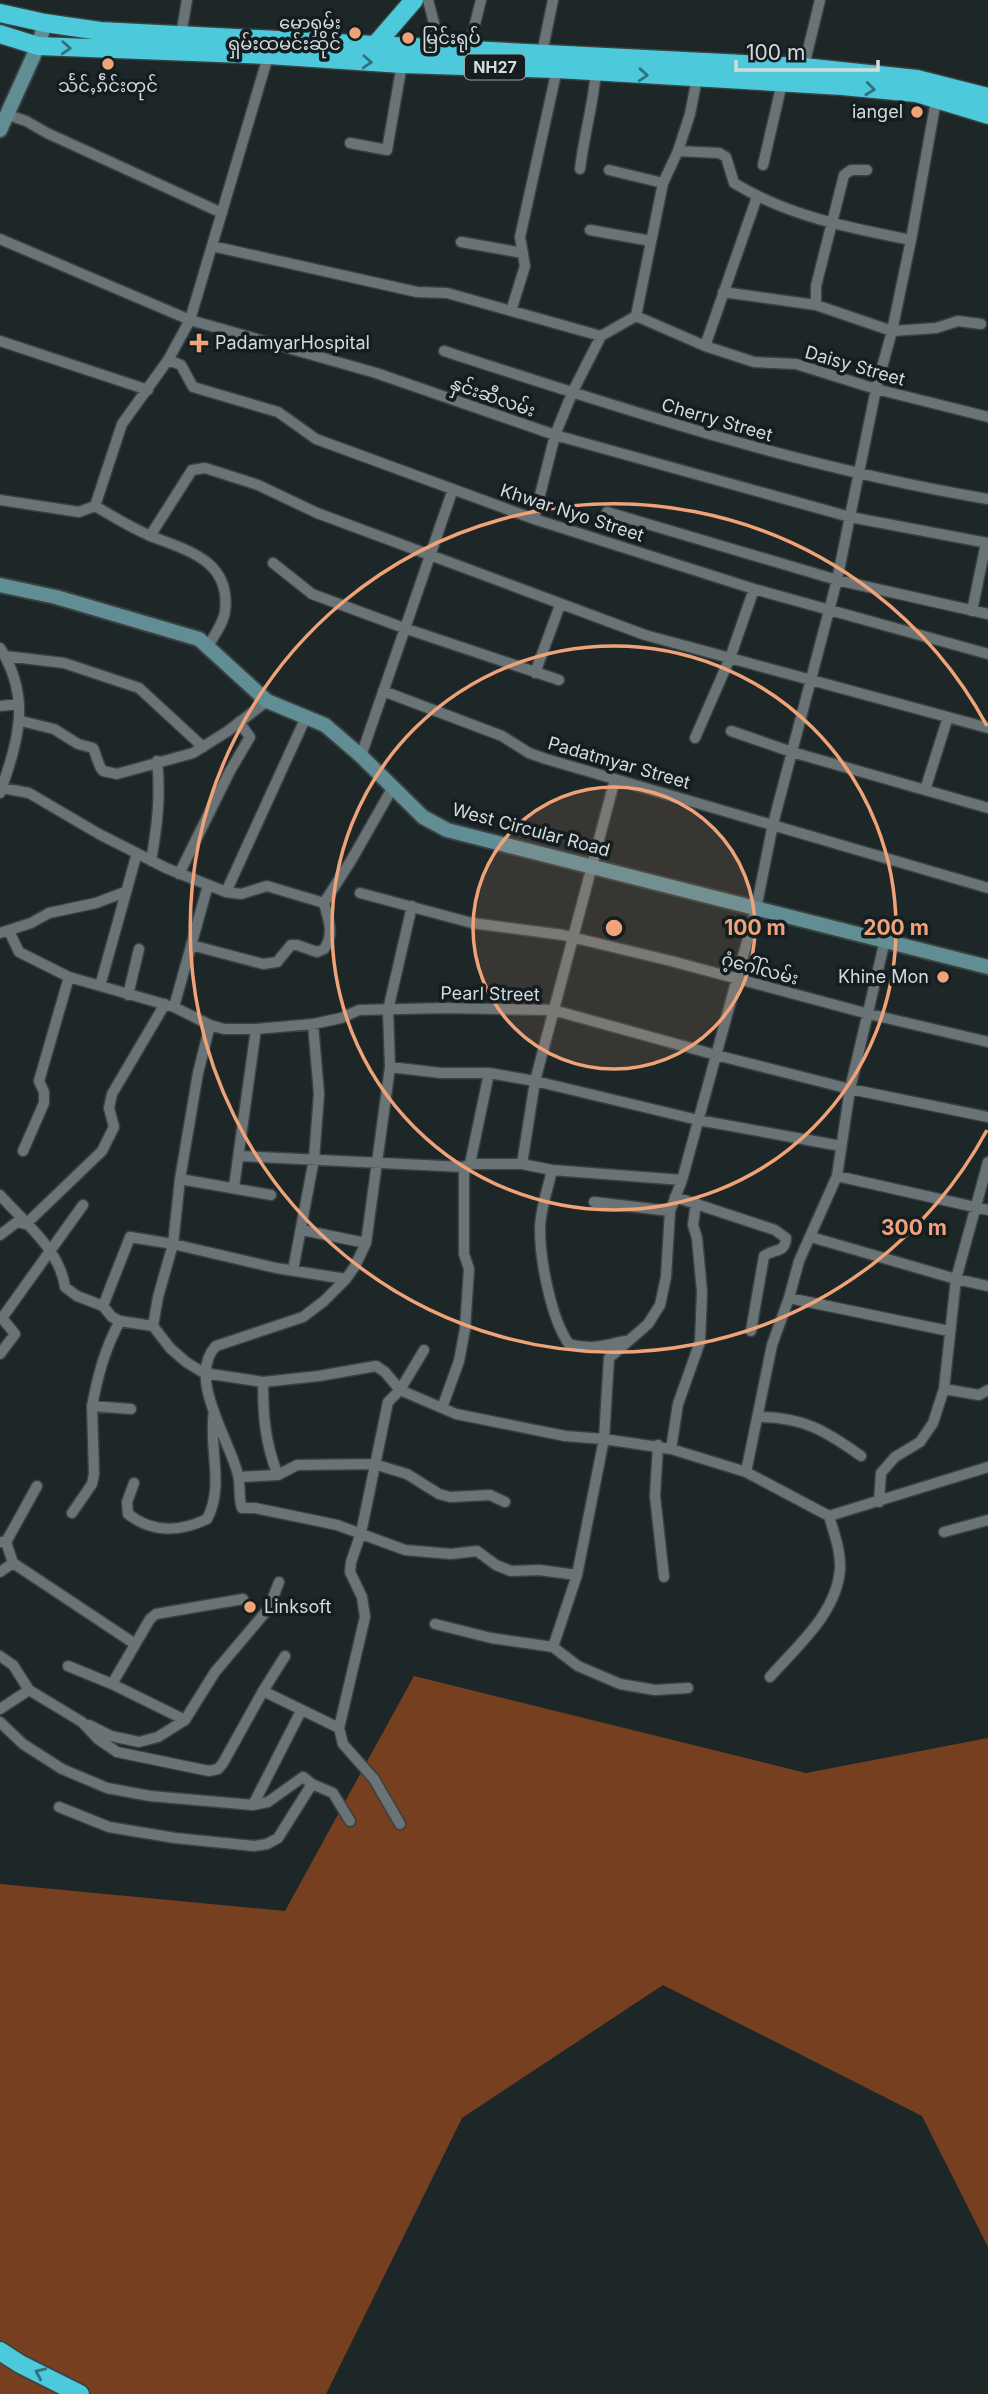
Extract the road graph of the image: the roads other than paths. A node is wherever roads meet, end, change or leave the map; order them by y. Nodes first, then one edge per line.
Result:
1 (187, 0) edge
2 (414, 0) edge
3 (428, 0) edge
4 (481, 0) edge
5 (553, 0) edge
6 (820, 0) edge
7 (0, 13) edge
8 (45, 23) junction
9 (0, 34) edge
10 (187, 41) junction
11 (376, 44) junction
12 (38, 46) junction
13 (271, 47) junction
14 (441, 57) junction
15 (467, 58) junction
16 (546, 63) junction
17 (402, 64) junction
18 (699, 70) junction
19 (596, 72) junction
20 (802, 76) junction
21 (782, 83) junction
22 (938, 92) junction
23 (988, 97) edge
24 (8, 115) junction
25 (988, 115) edge
26 (0, 130) edge
27 (350, 143) dead end
28 (678, 151) junction
29 (762, 165) dead end
30 (580, 169) dead end
31 (609, 170) dead end
32 (867, 170) dead end
33 (663, 183) junction
34 (757, 197) junction
35 (222, 213) junction
36 (833, 225) junction
37 (590, 230) dead end
38 (0, 239) edge
39 (911, 240) junction
40 (651, 241) junction
41 (461, 242) dead end
42 (212, 246) junction
43 (523, 253) junction
44 (723, 292) junction
45 (816, 305) junction
46 (511, 311) junction
47 (636, 316) junction
48 (190, 320) junction
49 (981, 324) dead end
50 (892, 331) junction
51 (601, 336) junction
52 (0, 341) edge
53 (705, 346) junction
54 (443, 351) dead end
55 (168, 360) junction
56 (876, 388) junction
57 (148, 390) junction
58 (573, 391) junction
59 (988, 417) edge
60 (555, 435) junction
61 (859, 475) junction
62 (453, 489) junction
63 (988, 499) edge
64 (0, 500) edge
65 (94, 506) junction
66 (607, 512) dead end
67 (850, 517) junction
68 (534, 519) junction
69 (150, 536) junction
70 (987, 543) edge
71 (429, 555) junction
72 (272, 563) dead end
73 (837, 580) junction
74 (0, 585) edge
75 (754, 589) junction
76 (560, 605) junction
77 (829, 611) junction
78 (972, 611) junction
79 (988, 614) edge
80 (404, 628) junction
81 (208, 646) junction
82 (3, 652) edge
83 (988, 654) edge
84 (730, 658) junction
85 (535, 673) junction
86 (809, 679) junction
87 (559, 680) dead end
88 (383, 691) junction
89 (267, 701) junction
90 (19, 704) junction
91 (0, 706) edge
92 (306, 718) junction
93 (948, 718) junction
94 (21, 721) junction
95 (239, 722) junction
96 (988, 728) edge
97 (731, 731) dead end
98 (695, 738) dead end
99 (204, 747) junction
100 (792, 752) junction
101 (361, 756) junction
102 (157, 761) junction
103 (615, 779) junction
104 (393, 787) junction
105 (925, 790) junction
106 (1, 791) edge
107 (988, 808) edge
108 (773, 824) junction
109 (138, 853) junction
110 (151, 860) junction
111 (591, 866) junction
112 (179, 874) junction
113 (208, 885) junction
114 (988, 888) edge
115 (125, 892) junction
116 (226, 892) junction
117 (360, 893) dead end
118 (324, 903) junction
119 (412, 906) junction
120 (756, 909) junction
121 (4, 932) edge
122 (572, 937) junction
123 (885, 940) junction
124 (191, 945) junction
125 (139, 949) dead end
126 (988, 967) edge
127 (69, 977) junction
128 (736, 980) junction
129 (100, 986) junction
130 (128, 995) junction
131 (170, 1005) junction
132 (388, 1010) junction
133 (554, 1010) junction
134 (869, 1014) junction
135 (313, 1024) junction
136 (210, 1025) junction
137 (256, 1029) junction
138 (988, 1041) edge
139 (716, 1055) junction
140 (390, 1067) junction
141 (489, 1073) junction
142 (535, 1081) junction
143 (850, 1088) junction
144 (988, 1117) edge
145 (698, 1120) junction
146 (841, 1146) junction
147 (23, 1151) dead end
148 (239, 1156) junction
149 (314, 1159) junction
150 (988, 1162) edge
151 (378, 1164) junction
152 (522, 1164) junction
153 (467, 1165) junction
154 (552, 1170) junction
155 (836, 1176) junction
156 (180, 1179) junction
157 (681, 1180) junction
158 (234, 1187) junction
159 (0, 1195) edge
160 (271, 1195) dead end
161 (675, 1197) junction
162 (593, 1202) dead end
163 (696, 1203) junction
164 (83, 1205) dead end
165 (977, 1206) junction
166 (988, 1210) edge
167 (670, 1211) junction
168 (26, 1224) junction
169 (302, 1230) junction
170 (0, 1235) edge
171 (811, 1237) junction
172 (366, 1243) junction
173 (173, 1244) junction
174 (50, 1251) junction
175 (293, 1270) junction
176 (346, 1279) junction
177 (956, 1279) junction
178 (988, 1286) edge
179 (789, 1298) junction
180 (103, 1306) junction
181 (120, 1321) junction
182 (153, 1326) junction
183 (751, 1331) dead end
184 (949, 1331) junction
185 (627, 1340) junction
186 (424, 1350) dead end
187 (0, 1354) edge
188 (204, 1373) junction
189 (263, 1381) junction
190 (944, 1388) junction
191 (400, 1390) junction
192 (988, 1390) edge
193 (92, 1406) junction
194 (131, 1409) dead end
195 (442, 1409) junction
196 (214, 1410) junction
197 (759, 1417) junction
198 (604, 1439) junction
199 (658, 1445) junction
200 (671, 1449) junction
201 (861, 1456) dead end
202 (374, 1464) junction
203 (988, 1466) edge
204 (746, 1472) junction
205 (278, 1475) junction
206 (239, 1477) junction
207 (134, 1483) dead end
208 (37, 1486) dead end
209 (505, 1502) dead end
210 (879, 1502) junction
211 (72, 1513) dead end
212 (829, 1516) junction
213 (988, 1520) edge
214 (944, 1532) dead end
215 (360, 1533) junction
216 (3, 1542) edge
217 (13, 1563) junction
218 (0, 1572) edge
219 (577, 1576) junction
220 (664, 1577) dead end
221 (279, 1582) dead end
222 (243, 1599) dead end
223 (435, 1624) dead end
224 (135, 1644) junction
225 (553, 1647) junction
226 (0, 1656) edge
227 (285, 1656) dead end
228 (68, 1666) dead end
229 (770, 1677) dead end
230 (112, 1684) junction
231 (688, 1688) dead end
232 (29, 1690) junction
233 (263, 1691) junction
234 (0, 1709) edge
235 (301, 1711) junction
236 (185, 1720) junction
237 (0, 1722) edge
238 (82, 1722) junction
239 (339, 1728) junction
240 (312, 1784) junction
241 (253, 1805) junction
242 (59, 1807) dead end
243 (350, 1821) dead end
244 (400, 1824) dead end
245 (0, 2351) edge
246 (80, 2394) edge

1 - 10 street
2 - 11 highway
3 - 14 street
4 - 15 street
5 - 16 street
6 - 20 street
7 - 8 highway, NH27
8 - 10 highway, NH27
8 - 12 street
9 - 12 highway, NH27
12 -> 10 highway, NH27
10 - 13 highway, NH27
11 - 13 highway, NH27
11 - 14 highway, NH27
12 - 24 street
13 -> 17 highway, NH27
13 - 35 street
14 - 15 highway, NH27
14 - 17 highway, NH27
15 - 16 highway, NH27
16 - 18 highway, NH27
16 - 19 highway, NH27
16 - 43 street
17 - 27 street
19 -> 18 highway, NH27
18 - 20 highway, NH27
18 - 21 highway, NH27
18 - 28 street
19 - 30 street
20 - 21 highway, NH27
20 - 22 highway, NH27
21 - 29 street
22 - 23 highway, NH27
22 - 25 highway, NH27
22 - 39 street
24 - 26 street
24 - 35 street
28 - 33 street
28 - 34 street
31 - 33 street
32 - 36 street
33 - 40 street
34 - 36 street
34 - 44 street
35 - 42 street
36 - 39 street
36 - 45 street
37 - 40 street
38 - 48 street, နှင်းဆီလမ်း
39 - 50 street
40 - 47 street
41 - 43 street
42 - 46 street
42 - 48 street
43 - 46 street
44 - 45 street
44 - 53 street
45 - 50 street
46 - 51 street
47 - 51 street
47 - 53 street, Daisy Street
48 - 55 street
48 - 60 street, နှင်းဆီလမ်း
49 - 50 street
50 - 56 street
51 - 58 street
52 - 57 street
53 - 56 street, Daisy Street
54 - 58 street, Cherry Street
55 - 57 street
55 - 62 street, Khwar Nyo Street
56 - 59 street, Daisy Street
56 - 61 street
57 - 65 street
58 - 60 street
58 - 61 street, Cherry Street
60 - 67 street, နှင်းဆီလမ်း
60 - 68 street
61 - 63 street, Cherry Street
61 - 67 street
62 - 68 street, Khwar Nyo Street
62 - 71 street
64 - 65 street
65 - 69 street
66 - 73 street
67 - 70 street, နှင်းဆီလမ်း
67 - 73 street
68 - 75 street, Khwar Nyo Street
69 - 71 street
69 - 81 street
70 - 78 street
71 - 76 street
71 - 80 street
72 - 80 street
73 - 77 street
73 - 78 street
74 - 81 street, West Circular Road
75 - 77 street, Khwar Nyo Street
75 - 84 street
76 - 84 street
76 - 85 street
77 - 83 street, Khwar Nyo Street
77 - 86 street
78 - 79 street
80 - 85 street
80 - 88 street
81 - 89 street, West Circular Road
82 - 90 street
82 - 99 street
84 - 86 street
84 - 98 street
85 - 87 street
86 - 93 street
86 - 100 street
88 - 101 street
88 - 103 street, Padatmyar Street
89 - 92 street, West Circular Road
89 - 95 street
90 - 91 street
90 - 94 street
92 - 101 street, West Circular Road
92 - 116 street
93 - 96 street
93 - 105 street
94 - 102 street
94 - 106 street
95 - 99 street
95 - 112 street
97 - 100 street
99 - 102 street
100 - 105 street
100 - 108 street
101 - 104 street, West Circular Road
102 - 110 street
103 - 108 street, Padatmyar Street
103 - 111 street
104 - 111 street, West Circular Road
104 - 118 street
105 - 107 street
106 - 109 street
108 - 114 street, Padatmyar Street
108 - 120 street
109 - 110 street
109 - 115 street
110 - 112 street
111 - 120 street, West Circular Road
111 - 122 street
112 - 113 street
113 - 116 street
113 - 124 street
115 - 121 street
115 - 129 street
116 - 118 street
117 - 119 street, ဂံ့ဂေါ်လမ်း
118 - 124 street
119 - 122 street, ဂံ့ဂေါ်လမ်း
119 - 132 street
120 - 123 street, West Circular Road
120 - 128 street
121 - 127 street, Pearl Street
122 - 128 street, ဂံ့ဂေါ်လမ်း
122 - 133 street
123 - 126 street, West Circular Road
123 - 134 street
124 - 131 street
125 - 130 street
127 - 129 street, Pearl Street
127 - 147 street
128 - 134 street, ဂံ့ဂေါ်လမ်း
128 - 139 street
129 - 130 street, Pearl Street
130 - 131 street, Pearl Street
131 - 136 street, Pearl Street
131 - 168 street
132 - 133 street, Pearl Street
132 - 135 street, Pearl Street
132 - 140 street
133 - 139 street, Pearl Street
133 - 142 street
134 - 138 street, ဂံ့ဂေါ်လမ်း
134 - 143 street
135 - 137 street, Pearl Street
135 - 149 street
136 - 137 street, Pearl Street
136 - 156 street
137 - 148 street
139 - 143 street, Pearl Street
139 - 145 street
140 - 141 street
140 - 151 street
141 - 142 street
141 - 153 street
142 - 145 street
142 - 152 street
143 - 144 street, Pearl Street
143 - 146 street
145 - 146 street
145 - 157 street
146 - 155 street
148 - 149 street
148 - 158 street
149 - 151 street
149 - 169 street
150 - 165 street
151 - 153 street
151 - 172 street
152 - 153 street
152 - 154 street
153 - 195 street
154 - 157 street
154 - 185 street
155 - 165 street
155 - 171 street
156 - 158 street
156 - 173 street
157 - 161 street
158 - 160 street
159 - 168 street
161 - 163 street
161 - 167 street
162 - 167 street
163 - 183 street
163 - 200 street
164 - 174 street
165 - 166 street
165 - 177 street
167 - 185 street
168 - 170 street
168 - 174 street
169 - 172 street
169 - 175 street
171 - 177 street
171 - 179 street
172 - 176 street
173 - 175 street
173 - 180 street
173 - 182 street
174 - 180 street
174 - 187 street
175 - 176 street
176 - 188 street
177 - 178 street
177 - 184 street
179 - 184 street
179 - 197 street
180 - 181 street
181 - 182 street
181 - 193 street
182 - 188 street
184 - 190 street
185 - 198 street
186 - 191 street
188 - 189 street
188 - 196 street
189 - 191 street
189 - 205 street
190 - 192 street
190 - 210 street
191 - 195 street
191 - 202 street
193 - 194 street
193 - 211 street
195 - 198 street
196 - 206 street
196 - 207 street
197 - 201 street
197 - 204 street
198 - 199 street
198 - 219 street
199 - 200 street
199 - 220 street
200 - 204 street
202 - 205 street
202 - 209 street
202 - 215 street
203 - 210 street
204 - 212 street
205 - 206 street
206 - 215 street
208 - 216 street
210 - 212 street
212 - 229 street
213 - 214 street
215 - 219 street
215 - 239 street
216 - 217 street
217 - 218 street
217 - 224 street
219 - 225 street
221 - 236 street
222 - 224 street
223 - 225 street
224 - 230 street
225 - 231 street
226 - 232 street
227 - 233 street
228 - 230 street
230 - 236 street
232 - 234 street
232 - 238 street
233 - 235 street
233 - 238 street
235 - 239 street
235 - 241 street
236 - 238 street
237 - 241 street
239 - 244 street
240 - 241 street
240 - 242 street
240 - 243 street
246 -> 245 highway

